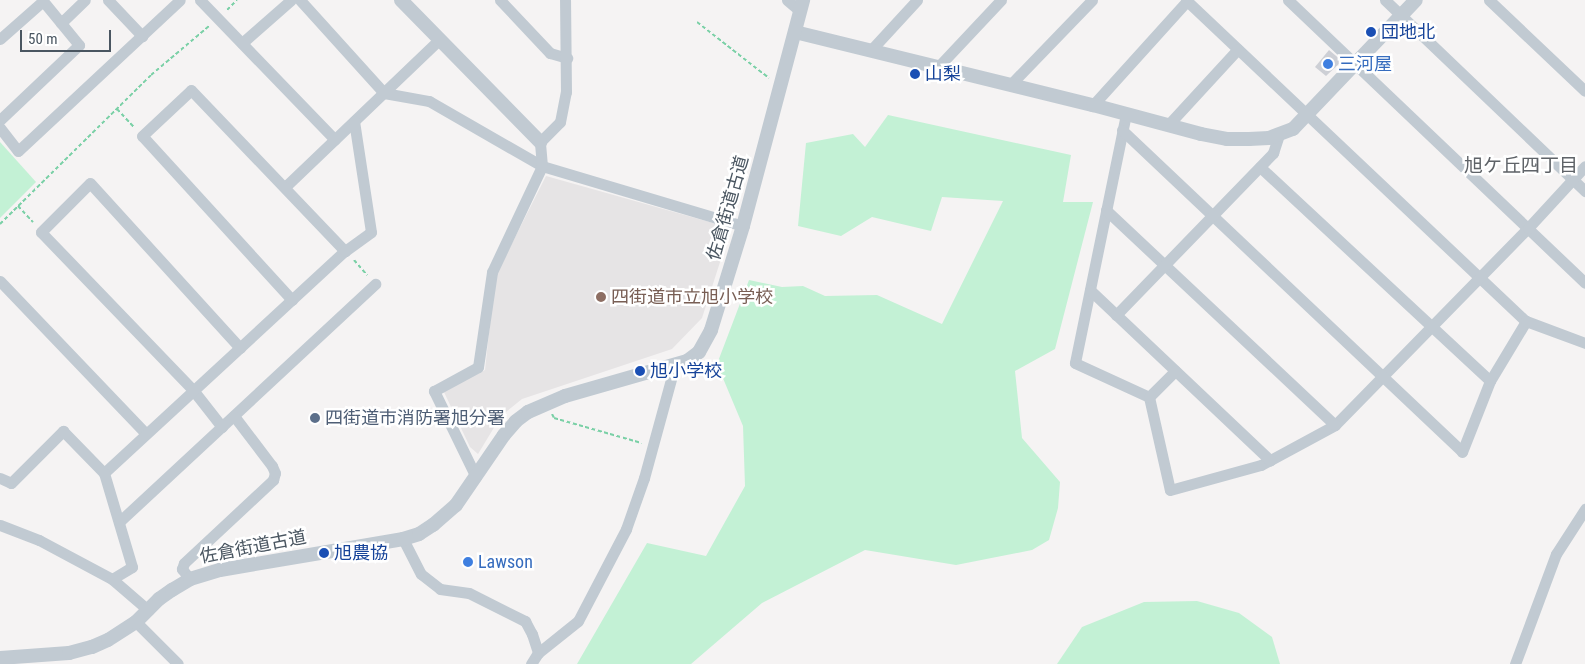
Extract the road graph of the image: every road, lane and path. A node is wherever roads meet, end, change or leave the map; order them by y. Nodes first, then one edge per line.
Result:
1 (85, 0) edge
2 (108, 0) edge
3 (180, 0) edge
4 (200, 0) edge
5 (237, 0) edge
6 (291, 0) edge
7 (300, 0) edge
8 (565, 0) edge
9 (787, 0) edge
10 (917, 0) edge
11 (1001, 0) edge
12 (1288, 0) edge
13 (1385, 0) edge
14 (1416, 0) edge
15 (1488, 0) edge
16 (404, 1) edge
17 (502, 1) edge
18 (1187, 1) edge
19 (1087, 2) edge
20 (802, 5) edge
21 (1401, 15) junction
22 (218, 18) junction
23 (697, 22) dead end
24 (61, 23) junction
25 (795, 32) junction
26 (142, 36) junction
27 (0, 39) edge
28 (440, 40) junction
29 (242, 43) junction
30 (1238, 49) junction
31 (871, 50) junction
32 (567, 58) junction
33 (1355, 64) junction
34 (938, 68) junction
35 (1010, 85) junction
36 (780, 87) junction
37 (1585, 91) edge
38 (384, 92) junction
39 (1093, 105) junction
40 (116, 109) junction
41 (1126, 114) junction
42 (1308, 115) junction
43 (0, 120) edge
44 (354, 121) junction
45 (1168, 125) junction
46 (0, 128) edge
47 (1122, 130) junction
48 (1279, 134) junction
49 (142, 136) junction
50 (335, 140) junction
51 (540, 142) junction
52 (542, 166) junction
53 (1585, 166) edge
54 (1260, 167) junction
55 (1573, 179) junction
56 (285, 187) junction
57 (1585, 191) edge
58 (18, 206) junction
59 (1106, 210) junction
60 (1212, 216) junction
61 (0, 224) edge
62 (743, 226) junction
63 (1528, 228) junction
64 (42, 232) junction
65 (345, 251) junction
66 (1164, 265) junction
67 (1480, 277) junction
68 (0, 281) edge
69 (1585, 282) edge
70 (375, 284) joint
71 (1090, 290) junction
72 (292, 300) junction
73 (1116, 315) junction
74 (1526, 321) junction
75 (1432, 327) junction
76 (1585, 342) edge
77 (240, 348) junction
78 (675, 365) junction
79 (1175, 370) junction
80 (1383, 377) junction
81 (1490, 381) junction
82 (193, 390) junction
83 (1149, 397) junction
84 (549, 403) junction
85 (234, 416) junction
86 (1335, 426) junction
87 (222, 427) junction
88 (146, 434) junction
89 (653, 446) junction
90 (1270, 460) junction
91 (104, 473) junction
92 (0, 478) edge
93 (476, 478) junction
94 (1585, 509) edge
95 (118, 522) junction
96 (0, 525) edge
97 (403, 539) junction
98 (112, 579) junction
99 (190, 579) junction
100 (148, 610) junction
101 (136, 622) junction
102 (538, 654) junction
103 (0, 658) edge
104 (178, 664) edge
105 (531, 664) edge
106 (1515, 664) edge

1 - 24 street
2 - 26 street
3 - 26 street
4 - 22 street
5 - 22 path
6 - 29 street
7 - 38 street
8 - 32 street
9 - 20 street
10 - 31 street
11 - 34 street
12 - 33 street
13 - 21 street
14 - 21 street
15 - 37 street
16 - 28 street
17 - 32 street
18 - 30 street
18 - 39 street
19 - 35 street
20 - 25 street, 佐倉街道古道
21 - 33 street
21 - 55 street
22 - 29 street
22 - 40 path
23 - 36 path
24 - 27 street
24 - 43 street
25 - 31 street
25 - 36 street, 佐倉街道古道
26 - 46 street
28 - 38 street
28 - 51 street
29 - 50 street
30 - 42 street
30 - 45 street
31 - 34 street
32 - 51 street
33 - 42 street
33 - 63 street
34 - 35 street
35 - 39 street
36 - 62 street, 佐倉街道古道
38 - 44 street
38 - 52 street
39 - 41 street
40 - 49 path
40 - 58 path
41 - 45 street
41 - 47 street
42 - 48 street
42 - 67 street
44 - 50 street
44 - 65 street
45 - 48 street
47 - 59 street
47 - 60 street
48 - 54 street
49 - 56 street
49 - 72 street
50 - 56 street
51 - 52 street
52 - 62 street
52 - 93 street
53 - 55 street
54 - 60 street
54 - 75 street
55 - 57 street
55 - 63 street
56 - 65 street
58 - 61 path
58 - 64 path
59 - 66 street
59 - 71 street
60 - 66 street
60 - 80 street
62 - 78 street, 佐倉街道古道
63 - 67 street
63 - 69 street
64 - 77 street
64 - 82 street
65 - 70 path
65 - 72 street
66 - 73 street
66 - 86 street
67 - 74 street
67 - 75 street
68 - 88 street
70 - 85 street
71 - 73 street
71 - 83 street
72 - 77 street
73 - 79 street
74 - 76 street
74 - 81 street
75 - 80 street
75 - 81 street
77 - 82 street
78 - 84 street, 佐倉街道古道
78 - 89 street
79 - 83 street
79 - 90 street
80 - 81 street
80 - 86 street
82 - 87 street
82 - 88 street
83 - 90 street
84 - 89 path
84 - 93 street, 佐倉街道古道
85 - 87 street
85 - 99 street
86 - 90 street
87 - 95 street
88 - 91 street
89 - 102 street
91 - 92 street
91 - 95 street
93 - 97 street, 佐倉街道古道
94 - 106 street
95 - 98 street
96 - 98 street
97 - 99 street, 佐倉街道古道
97 - 102 street
98 - 100 street
99 - 100 street, 佐倉街道古道
100 - 101 street, 佐倉街道古道
101 - 103 street, 佐倉街道古道
101 - 104 street
102 - 105 street

